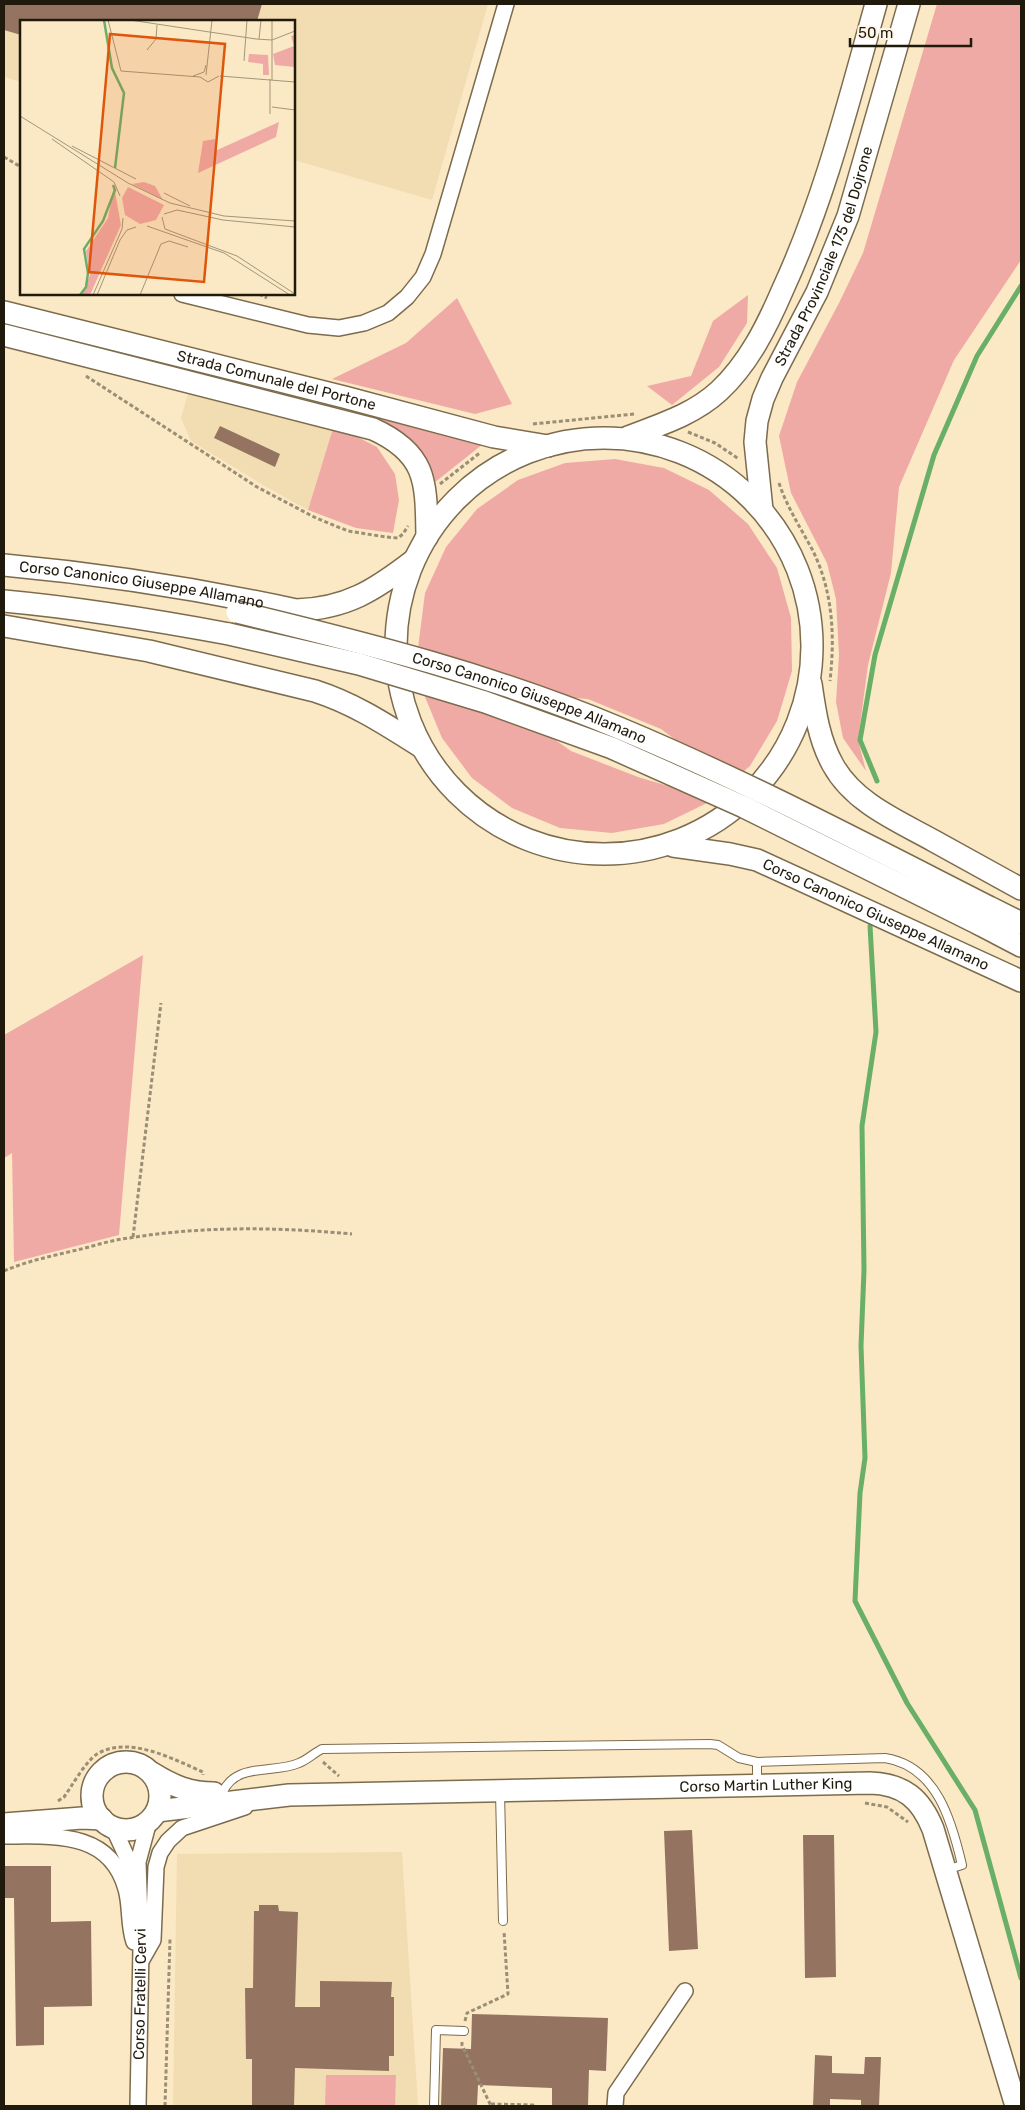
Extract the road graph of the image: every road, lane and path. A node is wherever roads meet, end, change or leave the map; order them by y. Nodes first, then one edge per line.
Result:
1 (506, 4) edge
2 (876, 4) edge
3 (909, 4) edge
4 (4, 157) edge
5 (20, 166) edge
6 (186, 295) edge
7 (4, 312) edge
8 (4, 335) edge
9 (626, 438) junction
10 (551, 446) junction
11 (777, 477) dead end
12 (762, 510) junction
13 (426, 537) junction
14 (414, 559) junction
15 (4, 565) edge
16 (4, 577) edge
17 (4, 601) edge
18 (4, 626) edge
19 (809, 670) junction
20 (830, 683) dead end
21 (420, 746) junction
22 (670, 845) junction
23 (1021, 889) edge
24 (984, 916) junction
25 (1021, 923) edge
26 (1021, 946) edge
27 (1021, 982) edge
28 (161, 1004) dead end
29 (352, 1234) dead end
30 (133, 1237) junction
31 (4, 1270) edge
32 (314, 1753) junction
33 (757, 1762) junction
34 (152, 1774) junction
35 (341, 1777) dead end
36 (757, 1785) junction
37 (93, 1789) junction
38 (224, 1789) junction
39 (500, 1791) junction
40 (289, 1795) junction
41 (861, 1802) dead end
42 (51, 1806) dead end
43 (153, 1816) junction
44 (29, 1822) junction
45 (107, 1823) junction
46 (4, 1824) edge
47 (915, 1827) dead end
48 (4, 1836) edge
49 (946, 1871) junction
50 (138, 1881) junction
51 (503, 1921) joint
52 (170, 1930) dead end
53 (140, 1962) junction
54 (685, 1991) dead end
55 (464, 2031) junction
56 (491, 2105) edge
57 (138, 2106) edge
58 (164, 2106) edge
59 (434, 2106) edge
60 (533, 2106) edge
61 (616, 2106) edge
62 (1016, 2106) edge

1 - 6 street
2 - 9 street, Strada Provinciale 175 del Dojrone
3 - 12 street, Strada Provinciale 175 del Dojrone
4 - 5 path
7 - 10 street, Strada Comunale del Portone
8 - 13 street, Strada Comunale del Portone
9 - 10 street
9 - 12 street
10 - 13 street
11 - 20 path
12 - 19 street
13 - 14 street
14 - 15 street, Corso Canonico Giuseppe Allamano
14 - 21 street
16 - 24 street, Corso Canonico Giuseppe Allamano, bridge
17 - 24 street, Corso Canonico Giuseppe Allamano, bridge
18 - 21 street
19 - 22 street
19 - 23 street
21 - 22 street
22 - 27 street, Corso Canonico Giuseppe Allamano
24 - 25 street, Corso Canonico Giuseppe Allamano
24 - 26 street, Corso Canonico Giuseppe Allamano
28 - 30 path
29 - 30 path
30 - 31 path
32 - 33 lane
32 - 35 path
32 - 38 lane
33 - 36 lane
33 - 49 lane
34 - 37 street
34 - 38 street, Corso Martin Luther King
34 - 43 street
36 - 39 street, Corso Martin Luther King
36 - 49 street, Corso Martin Luther King
37 - 44 street
37 - 45 street
38 - 40 street, Corso Martin Luther King
38 - 42 path
39 - 40 street, Corso Martin Luther King
39 - 51 lane
40 - 43 street, Corso Martin Luther King
40 - 53 street
41 - 47 path
43 - 45 street
43 - 50 street, Corso Fratelli Cervi
44 - 45 street
44 - 46 street
45 - 50 street, Corso Fratelli Cervi
48 - 53 street
49 - 62 street, Corso Martin Luther King
50 - 53 street, Corso Fratelli Cervi
51 - 55 path
52 - 58 path
53 - 57 street, Corso Fratelli Cervi
54 - 61 street
55 - 56 path
55 - 59 lane
56 - 60 path

